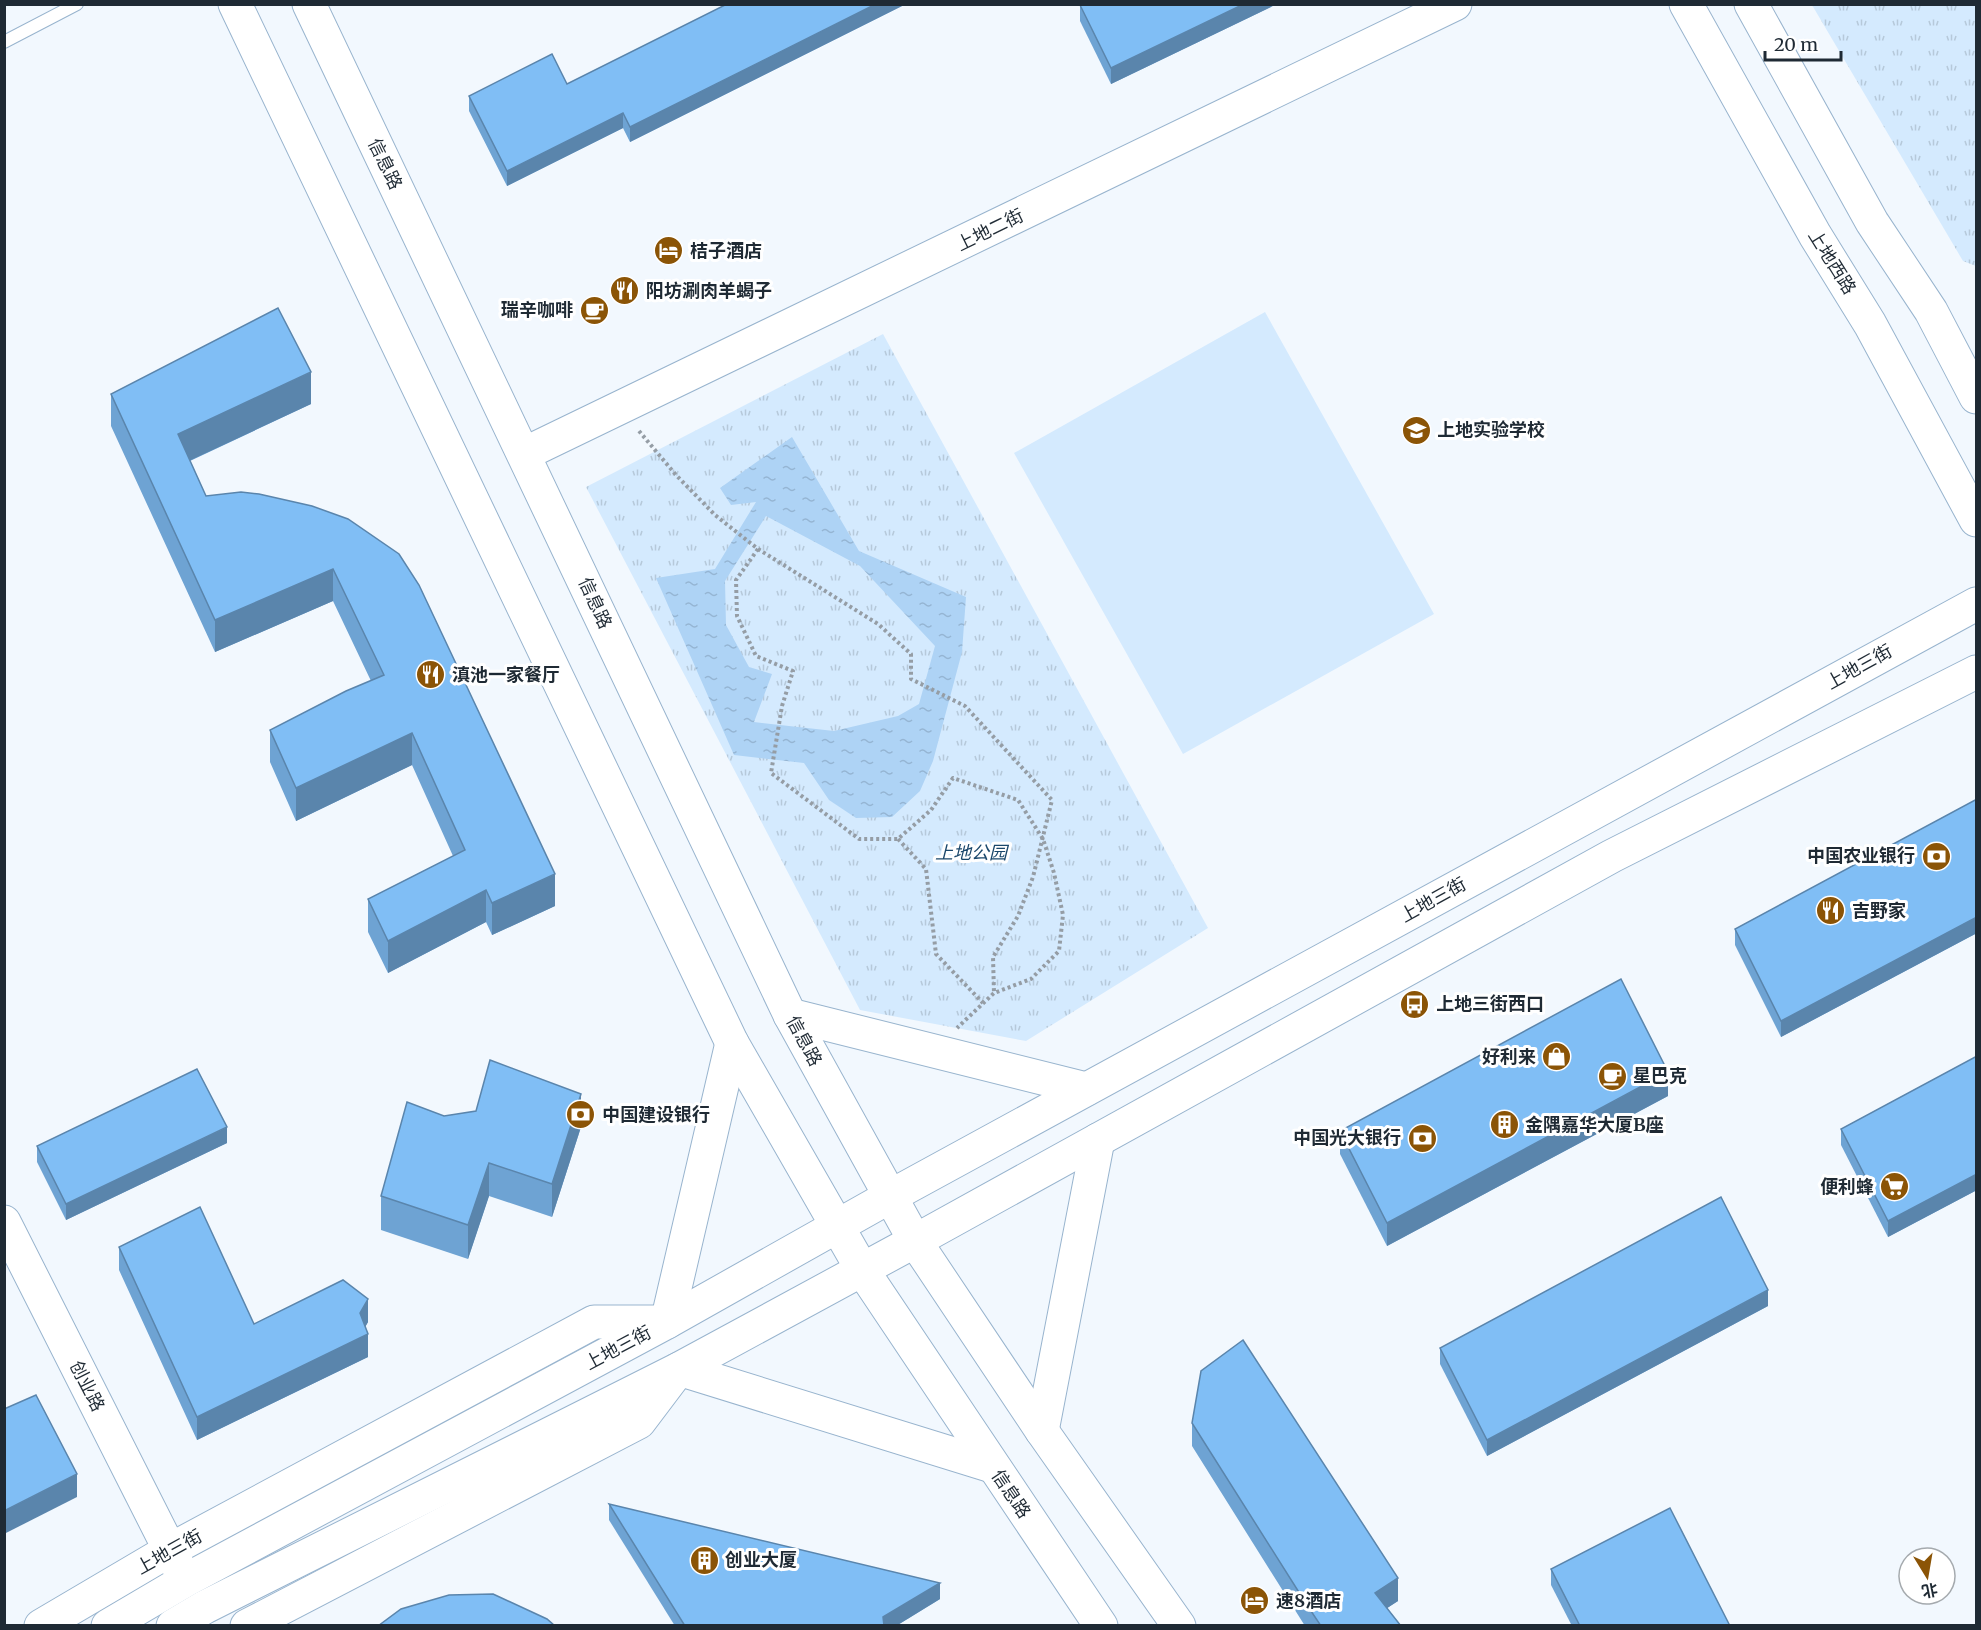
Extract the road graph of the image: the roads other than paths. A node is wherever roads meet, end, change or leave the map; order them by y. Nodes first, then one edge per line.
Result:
1 (77, 4) edge
2 (235, 4) edge
3 (309, 4) edge
4 (1455, 4) edge
5 (1686, 4) edge
6 (1751, 4) edge
7 (4, 42) edge
8 (1977, 397) edge
9 (524, 454) junction
10 (1977, 520) edge
11 (1977, 604) edge
12 (1977, 672) edge
13 (790, 1016) junction
14 (732, 1043) junction
15 (1086, 1089) junction
16 (1098, 1140) junction
17 (889, 1197) junction
18 (4, 1222) edge
19 (837, 1227) junction
20 (915, 1242) junction
21 (863, 1271) junction
22 (667, 1322) junction
23 (679, 1369) junction
24 (1042, 1431) junction
25 (992, 1466) junction
26 (170, 1550) junction
27 (186, 1580) junction
28 (211, 1616) edge
29 (41, 1626) edge
30 (108, 1626) edge
31 (173, 1626) edge
32 (247, 1626) edge
33 (1101, 1626) edge
34 (1179, 1626) edge

1 - 7 lane
2 - 14 main road
3 - 9 main road, 信息路
4 - 9 main road, 上地二街
5 - 10 main road, 上地西路
6 - 8 main road
9 - 13 main road, 信息路
11 - 15 main road, 上地三街
12 - 16 main road
13 - 15 main road
13 - 17 main road, 信息路
14 - 19 main road, 信息路
14 - 22 main road
15 - 17 main road, 上地三街
16 - 20 main road
16 - 24 main road
17 - 19 main road, 上地三街
17 - 20 main road, 信息路
18 - 26 main road, 创业路
19 - 21 main road, 信息路
19 - 22 main road, 上地三街
20 - 21 main road
20 - 24 main road, 信息路
21 - 23 main road
21 - 25 main road, 信息路
22 - 26 main road, 上地三街
22 - 27 main road, 上地三街
23 - 25 main road
23 - 28 main road
23 - 32 main road
24 - 34 main road
25 - 33 main road, 信息路
26 - 27 main road, 创业路
26 - 29 main road, 上地三街
27 - 30 main road, 上地三街
28 - 31 main road

